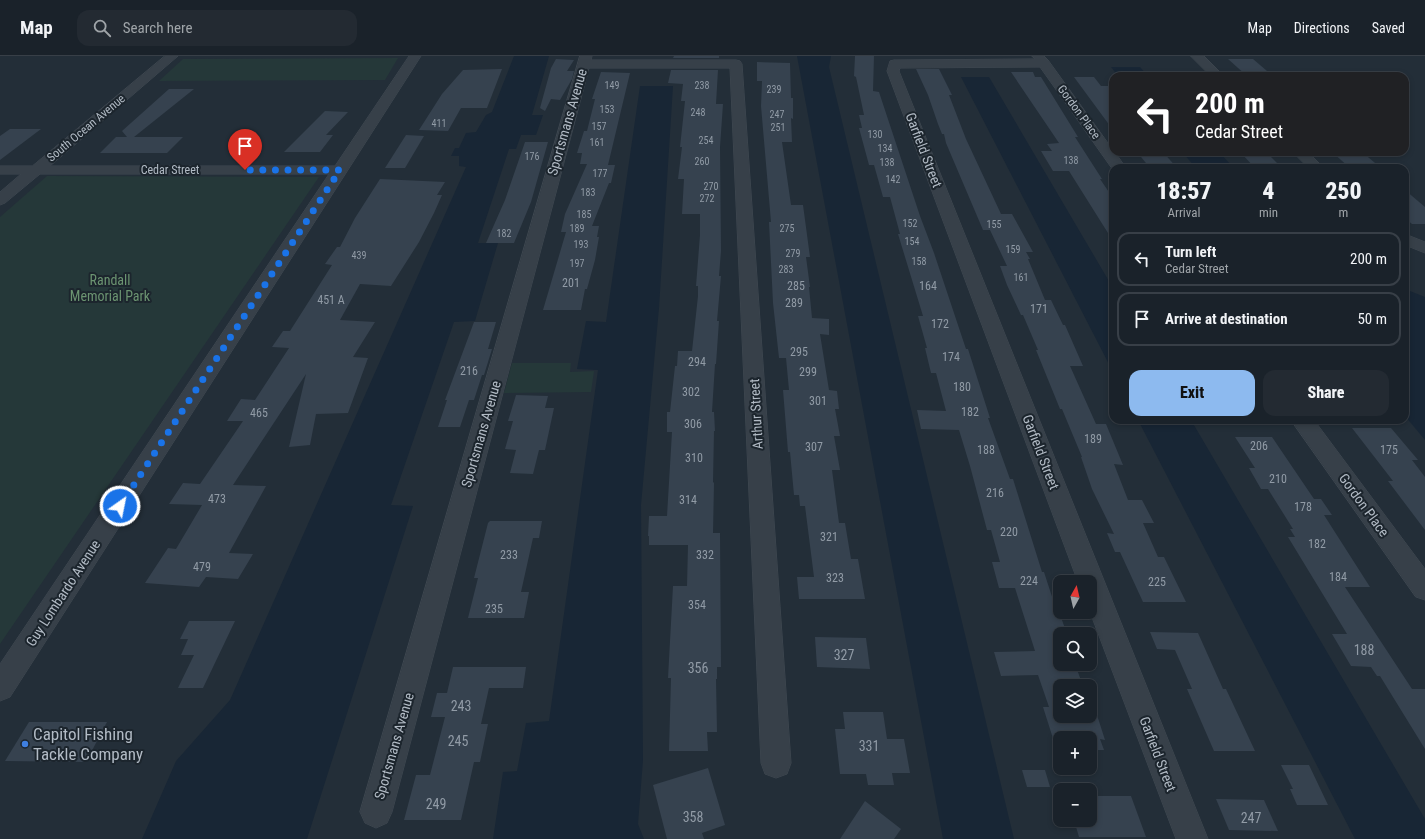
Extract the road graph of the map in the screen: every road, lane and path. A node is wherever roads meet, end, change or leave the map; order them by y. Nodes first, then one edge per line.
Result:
1 (172, 56) edge
2 (415, 56) edge
3 (1197, 56) edge
4 (584, 60) edge
5 (1041, 60) edge
6 (1214, 72) edge
7 (1109, 154) edge
8 (1304, 156) edge
9 (1313, 164) edge
10 (0, 170) edge
11 (36, 170) junction
12 (340, 170) junction
13 (0, 200) edge
14 (1409, 241) edge
15 (1425, 248) edge
16 (1305, 424) edge
17 (1425, 589) edge
18 (0, 688) edge
19 (776, 763) dead end
20 (376, 812) dead end
21 (1192, 839) edge

1 - 11 street, South Ocean Avenue
2 - 12 street, Guy Lombardo Avenue
3 - 6 street
4 - 19 street, Arthur Street
4 - 20 street, Sportsmans Avenue
5 - 7 street, Gordon Place
5 - 21 street, Garfield Street
8 - 9 street
10 - 11 street, Cedar Street
11 - 12 street, Cedar Street
11 - 13 street, South Ocean Avenue
12 - 18 street, Guy Lombardo Avenue
14 - 15 street
16 - 17 street, Gordon Place

